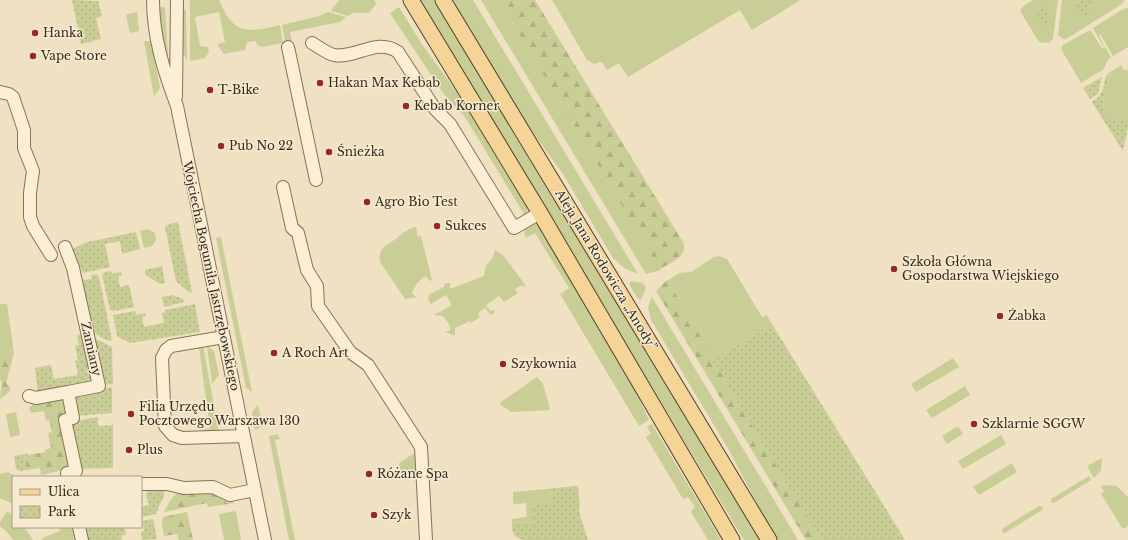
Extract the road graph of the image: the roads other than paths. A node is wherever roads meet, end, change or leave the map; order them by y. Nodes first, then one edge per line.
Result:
1 (152, 0) edge
2 (177, 0) edge
3 (411, 0) edge
4 (443, 0) edge
5 (312, 43) dead end
6 (288, 47) dead end
7 (0, 92) edge
8 (177, 106) junction
9 (316, 180) dead end
10 (283, 187) dead end
11 (540, 213) junction
12 (65, 247) dead end
13 (50, 255) dead end
14 (224, 337) junction
15 (68, 392) junction
16 (29, 396) dead end
17 (244, 436) junction
18 (68, 476) edge
19 (142, 484) edge
20 (255, 490) junction
21 (79, 528) edge
22 (82, 540) edge
23 (265, 540) edge
24 (426, 540) edge
25 (732, 540) edge
26 (769, 540) edge

1 - 8 street, Wojciecha Bogumiła Jastrzębowskiego
2 - 8 street, Wojciecha Bogumiła Jastrzębowskiego
3 - 11 main road
4 - 26 main road, Aleja Jana Rodowicza „Anody”
5 - 11 street
6 - 9 street
7 - 13 street
8 - 14 street, Wojciecha Bogumiła Jastrzębowskiego
10 - 24 street
11 - 25 main road
12 - 15 street, Zamiany
14 - 17 street, Wojciecha Bogumiła Jastrzębowskiego
14 - 17 street
15 - 16 street
15 - 18 street
17 - 20 street, Wojciecha Bogumiła Jastrzębowskiego
19 - 20 street
20 - 23 street, Wojciecha Bogumiła Jastrzębowskiego
21 - 22 street

